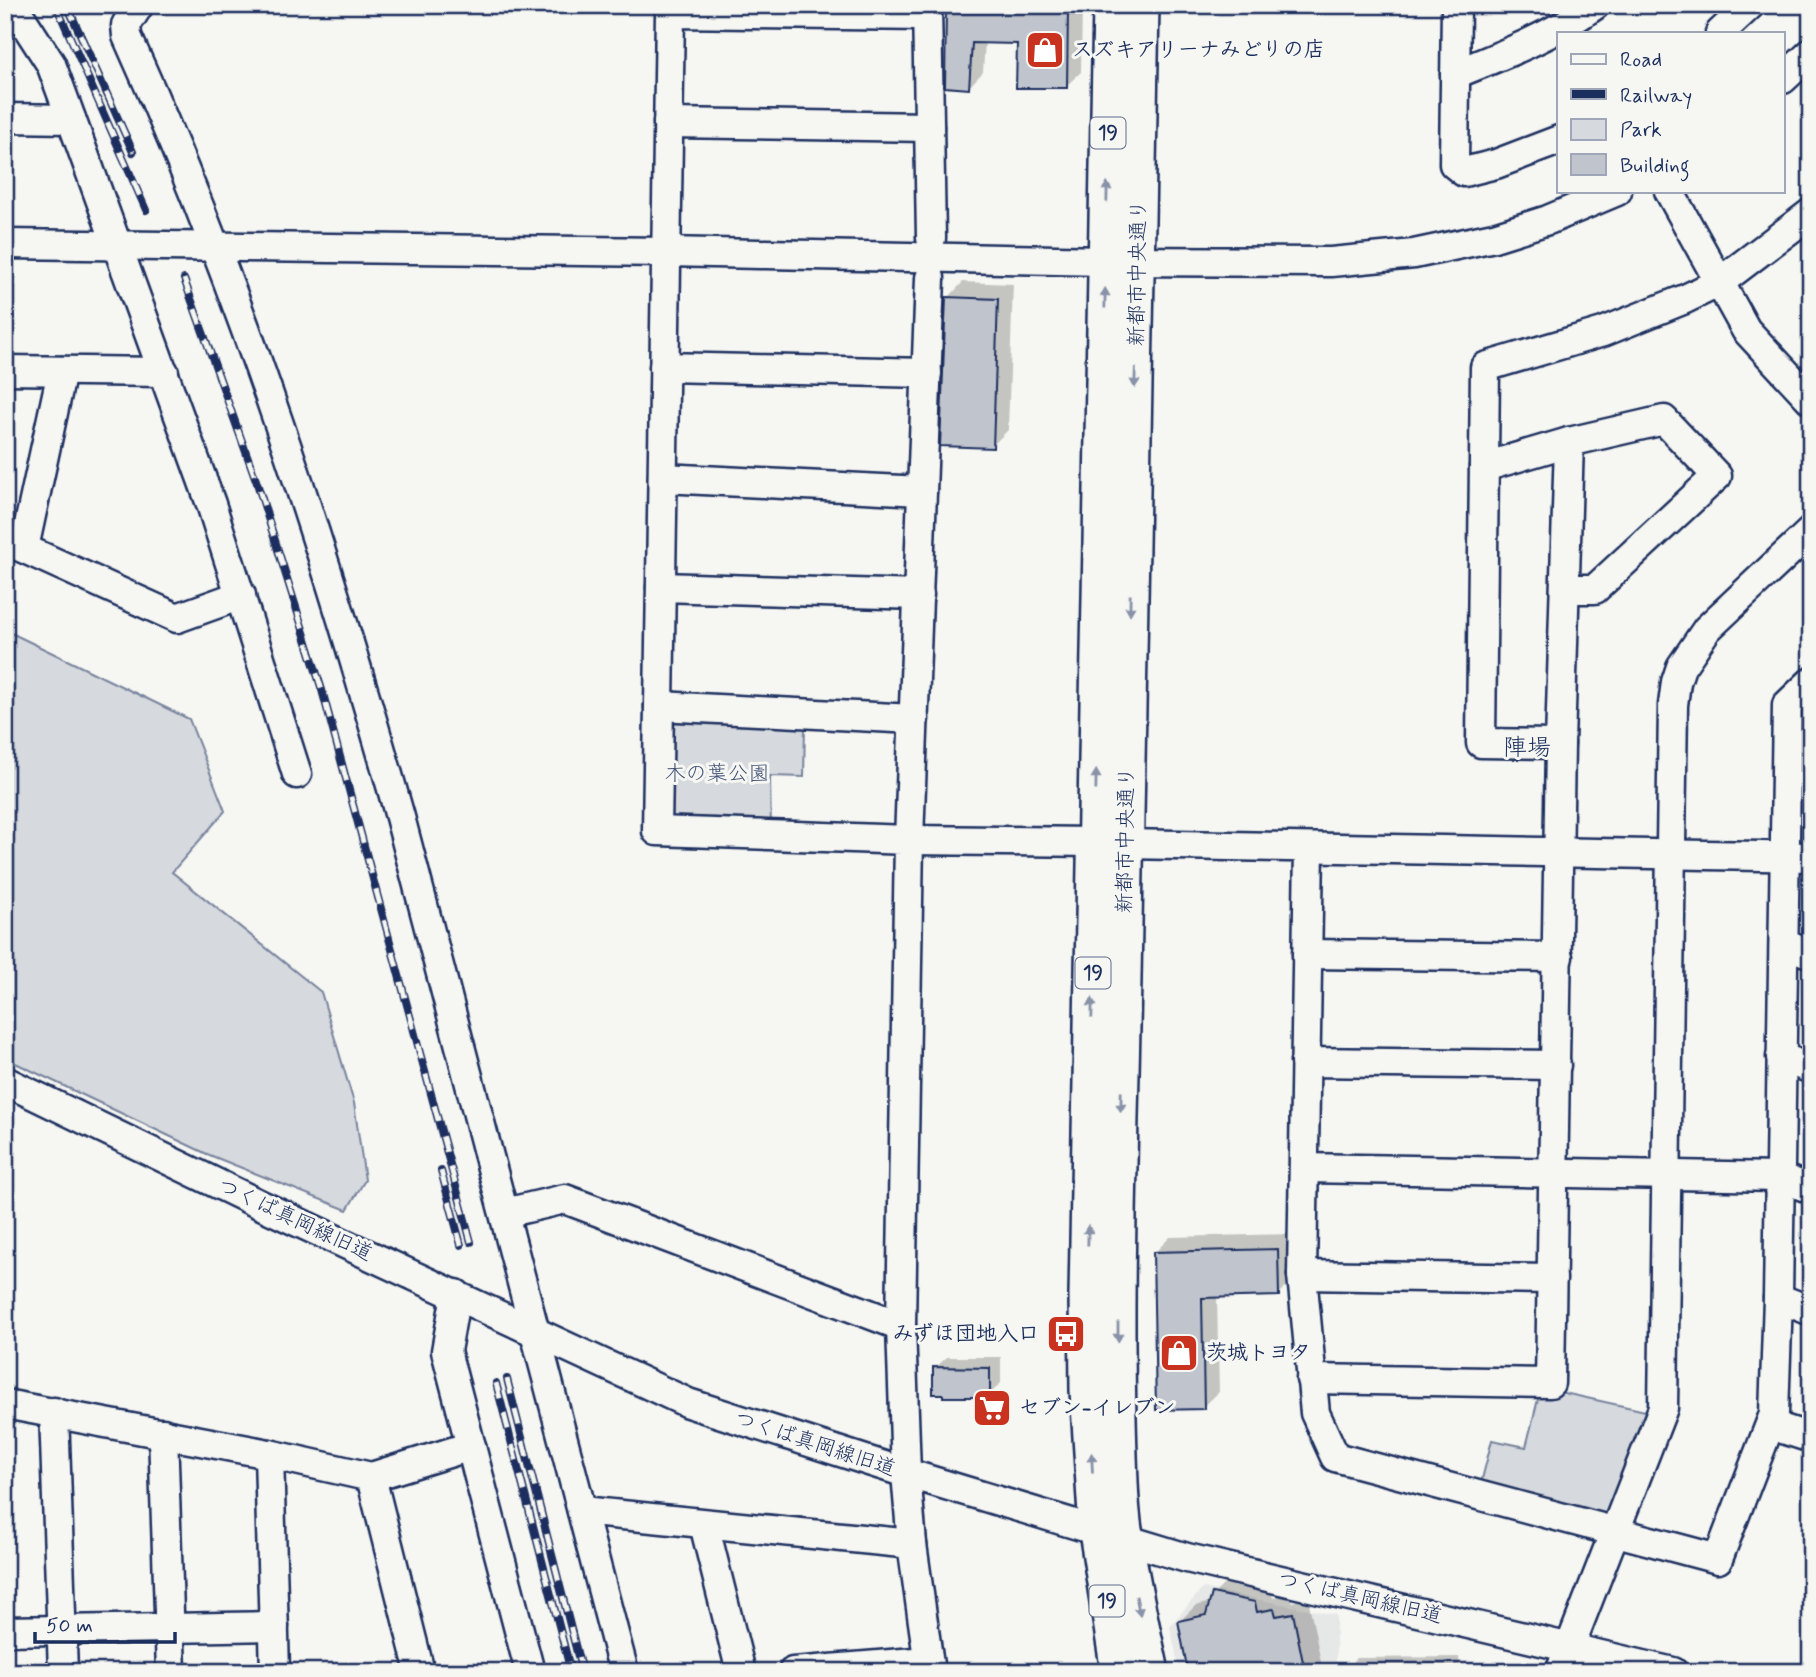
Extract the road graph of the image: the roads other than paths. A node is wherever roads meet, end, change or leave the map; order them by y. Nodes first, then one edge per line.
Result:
1 (13, 5) edge
2 (138, 5) edge
3 (1111, 5) edge
4 (1141, 5) edge
5 (1456, 5) edge
6 (1595, 5) edge
7 (1749, 5) edge
8 (927, 11) edge
9 (1721, 32) edge
10 (1455, 74) junction
11 (5, 118) edge
12 (71, 119) junction
13 (668, 123) junction
14 (929, 127) junction
15 (1557, 141) edge
16 (1615, 192) edge
17 (1670, 192) edge
18 (1806, 225) edge
19 (931, 238) dead end
20 (5, 244) edge
21 (117, 245) junction
22 (214, 246) junction
23 (666, 252) junction
24 (1122, 261) junction
25 (930, 278) dead end
26 (1720, 282) junction
27 (664, 367) junction
28 (5, 370) edge
29 (62, 371) junction
30 (164, 372) junction
31 (927, 373) junction
32 (1811, 400) edge
33 (1569, 442) junction
34 (1484, 467) junction
35 (663, 478) junction
36 (922, 491) junction
37 (1811, 531) edge
38 (15, 544) edge
39 (661, 587) junction
40 (1566, 589) junction
41 (241, 595) junction
42 (919, 595) junction
43 (1811, 682) edge
44 (659, 706) junction
45 (914, 719) junction
46 (1560, 744) junction
47 (296, 774) dead end
48 (909, 840) junction
49 (1110, 843) junction
50 (1309, 848) junction
51 (1559, 851) junction
52 (1672, 854) junction
53 (1798, 857) edge
54 (1784, 943) junction
55 (1307, 954) junction
56 (1811, 954) edge
57 (1558, 957) junction
58 (1781, 1057) junction
59 (1305, 1062) junction
60 (1556, 1065) junction
61 (1811, 1069) edge
62 (5, 1081) edge
63 (1304, 1168) junction
64 (1554, 1173) junction
65 (1667, 1175) junction
66 (1779, 1177) junction
67 (1811, 1189) edge
68 (505, 1213) junction
69 (1302, 1275) junction
70 (1552, 1279) junction
71 (456, 1294) junction
72 (1778, 1298) junction
73 (1811, 1311) edge
74 (901, 1326) junction
75 (537, 1332) junction
76 (1311, 1379) junction
77 (5, 1404) edge
78 (54, 1412) junction
79 (1771, 1425) junction
80 (163, 1433) junction
81 (1811, 1438) edge
82 (471, 1446) junction
83 (269, 1454) junction
84 (906, 1473) junction
85 (371, 1477) junction
86 (582, 1511) junction
87 (704, 1524) junction
88 (1616, 1532) junction
89 (1112, 1535) junction
90 (912, 1544) junction
91 (274, 1626) junction
92 (169, 1628) junction
93 (62, 1630) junction
94 (5, 1631) edge
95 (1566, 1659) edge
96 (929, 1666) edge
97 (63, 1672) edge
98 (171, 1672) edge
99 (275, 1672) edge
100 (420, 1672) edge
101 (530, 1672) edge
102 (624, 1672) edge
103 (741, 1672) edge
104 (793, 1672) edge
105 (1119, 1672) edge
106 (1152, 1672) edge
107 (1673, 1672) edge

1 - 12 street
2 - 22 street
24 -> 3 main road, 新都市中央通り / 19
4 - 24 main road, 新都市中央通り / 19
5 - 10 street
6 - 10 street
7 - 9 street
8 - 13 street
8 - 14 street
10 - 15 street
11 - 12 street
12 - 21 street
13 - 14 street
13 - 23 street
14 - 19 street
16 - 24 street
17 - 26 street
18 - 26 street
20 - 21 street
21 - 22 street
21 - 30 street
22 - 23 street
22 - 68 street
23 - 24 street
23 - 27 street
24 - 49 main road, 新都市中央通り / 19
25 - 31 street
26 - 32 street
26 - 34 street
27 - 31 street
27 - 35 street
28 - 29 street
29 - 30 street
29 - 38 street
30 - 41 street
31 - 36 street
33 - 34 street
33 - 40 street
33 - 40 street
34 - 46 street
35 - 36 street
35 - 39 street
36 - 42 street
37 - 52 street
38 - 41 street
39 - 42 street
39 - 44 street
40 - 46 street
41 - 47 street
42 - 45 street
43 - 53 street
44 - 45 street
44 - 48 street
45 - 48 street
46 - 51 street
48 - 49 street
48 - 74 street
49 - 50 street
49 - 89 main road, 新都市中央通り / 19
50 - 51 street
50 - 55 street
51 - 52 street
51 - 57 street
52 - 53 street
52 - 65 street
53 - 54 street
54 - 56 street
54 - 58 street
55 - 57 street
55 - 59 street
57 - 60 street
58 - 61 street
58 - 66 street
59 - 60 street
59 - 63 street
60 - 64 street
62 - 71 street, つくば真岡線旧道
63 - 64 street
63 - 69 street
64 - 65 street
64 - 70 street
65 - 66 street
65 - 88 street
66 - 67 street
66 - 72 street
68 - 74 street
68 - 75 street
69 - 70 street
69 - 76 street
70 - 76 street
71 - 75 street, つくば真岡線旧道
71 - 82 street
72 - 73 street
72 - 79 street
74 - 84 street
75 - 84 street, つくば真岡線旧道
75 - 86 street
76 - 88 street
77 - 78 street
78 - 80 street
78 - 93 street
79 - 81 street
79 - 88 street
80 - 83 street
80 - 92 street
82 - 85 street
82 - 101 street
83 - 85 street
83 - 91 street
84 - 89 street, つくば真岡線旧道
84 - 90 street
85 - 100 street
86 - 87 street
86 - 102 street
87 - 90 street
87 - 103 street
88 - 95 street
89 - 95 street, つくば真岡線旧道
89 - 105 main road, 新都市中央通り / 19
89 -> 106 main road, 新都市中央通り / 19
90 - 96 street
91 - 92 street
91 - 99 street
92 - 93 street
92 - 98 street
93 - 94 street
93 - 97 street
95 - 107 street, つくば真岡線旧道
96 - 104 street

